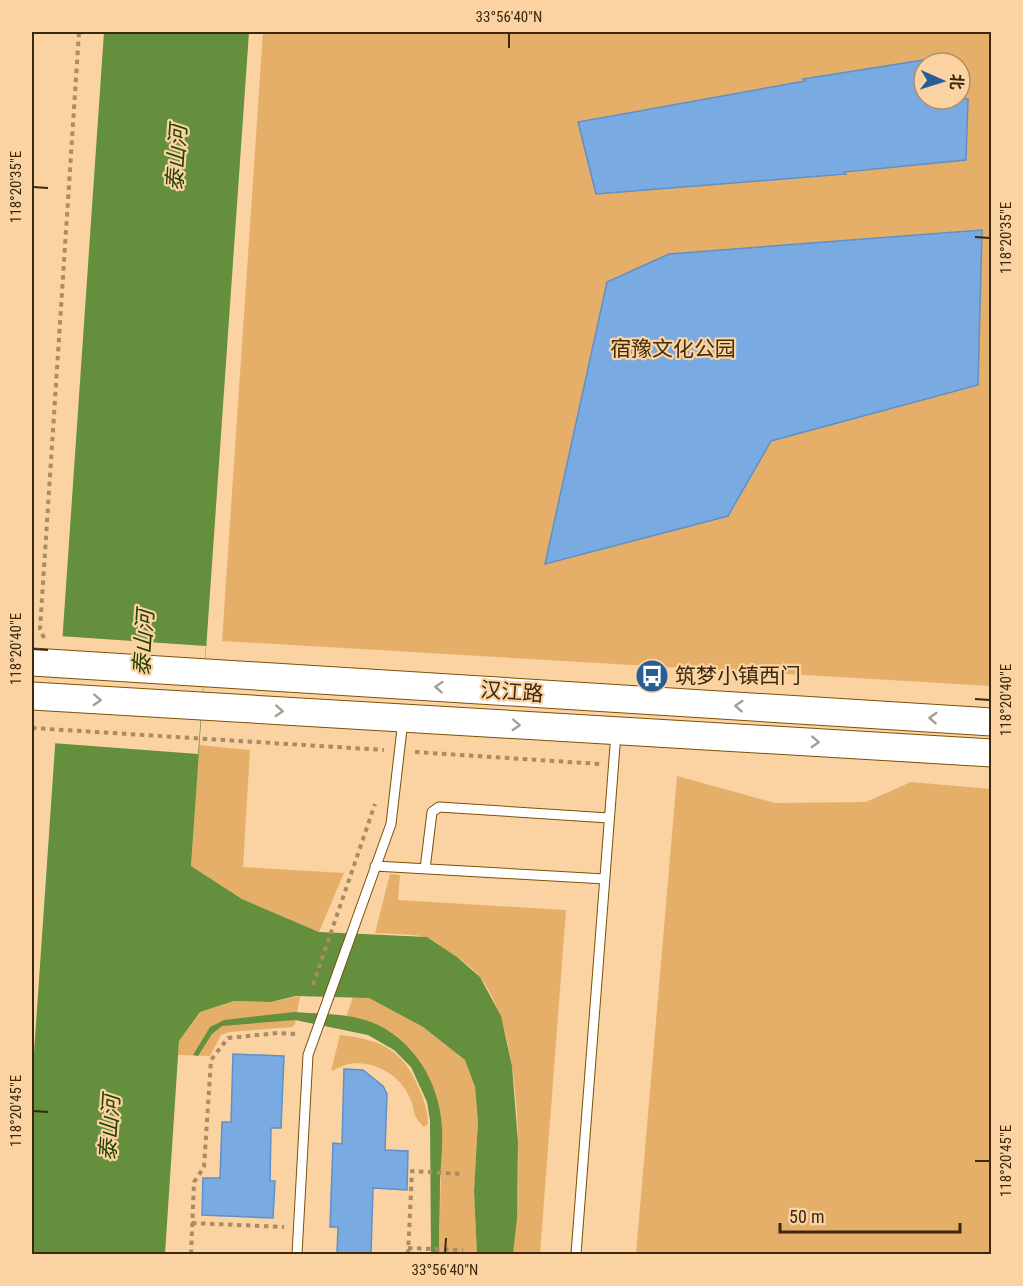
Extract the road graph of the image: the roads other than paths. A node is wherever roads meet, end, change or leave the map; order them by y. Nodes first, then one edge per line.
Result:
1 (39, 655) edge
2 (35, 696) edge
3 (404, 718) junction
4 (992, 722) edge
5 (617, 731) junction
6 (992, 753) edge
7 (609, 818) junction
8 (375, 866) junction
9 (426, 869) junction
10 (604, 879) junction
11 (297, 1254) edge
12 (576, 1254) edge

4 -> 1 street, 汉江路
2 -> 3 street, 汉江路
3 -> 5 street, 汉江路
3 - 8 lane
5 -> 6 street, 汉江路
5 - 7 lane
7 - 9 lane
7 - 10 lane
8 - 9 lane
8 - 11 lane
9 - 10 lane
10 - 12 lane

